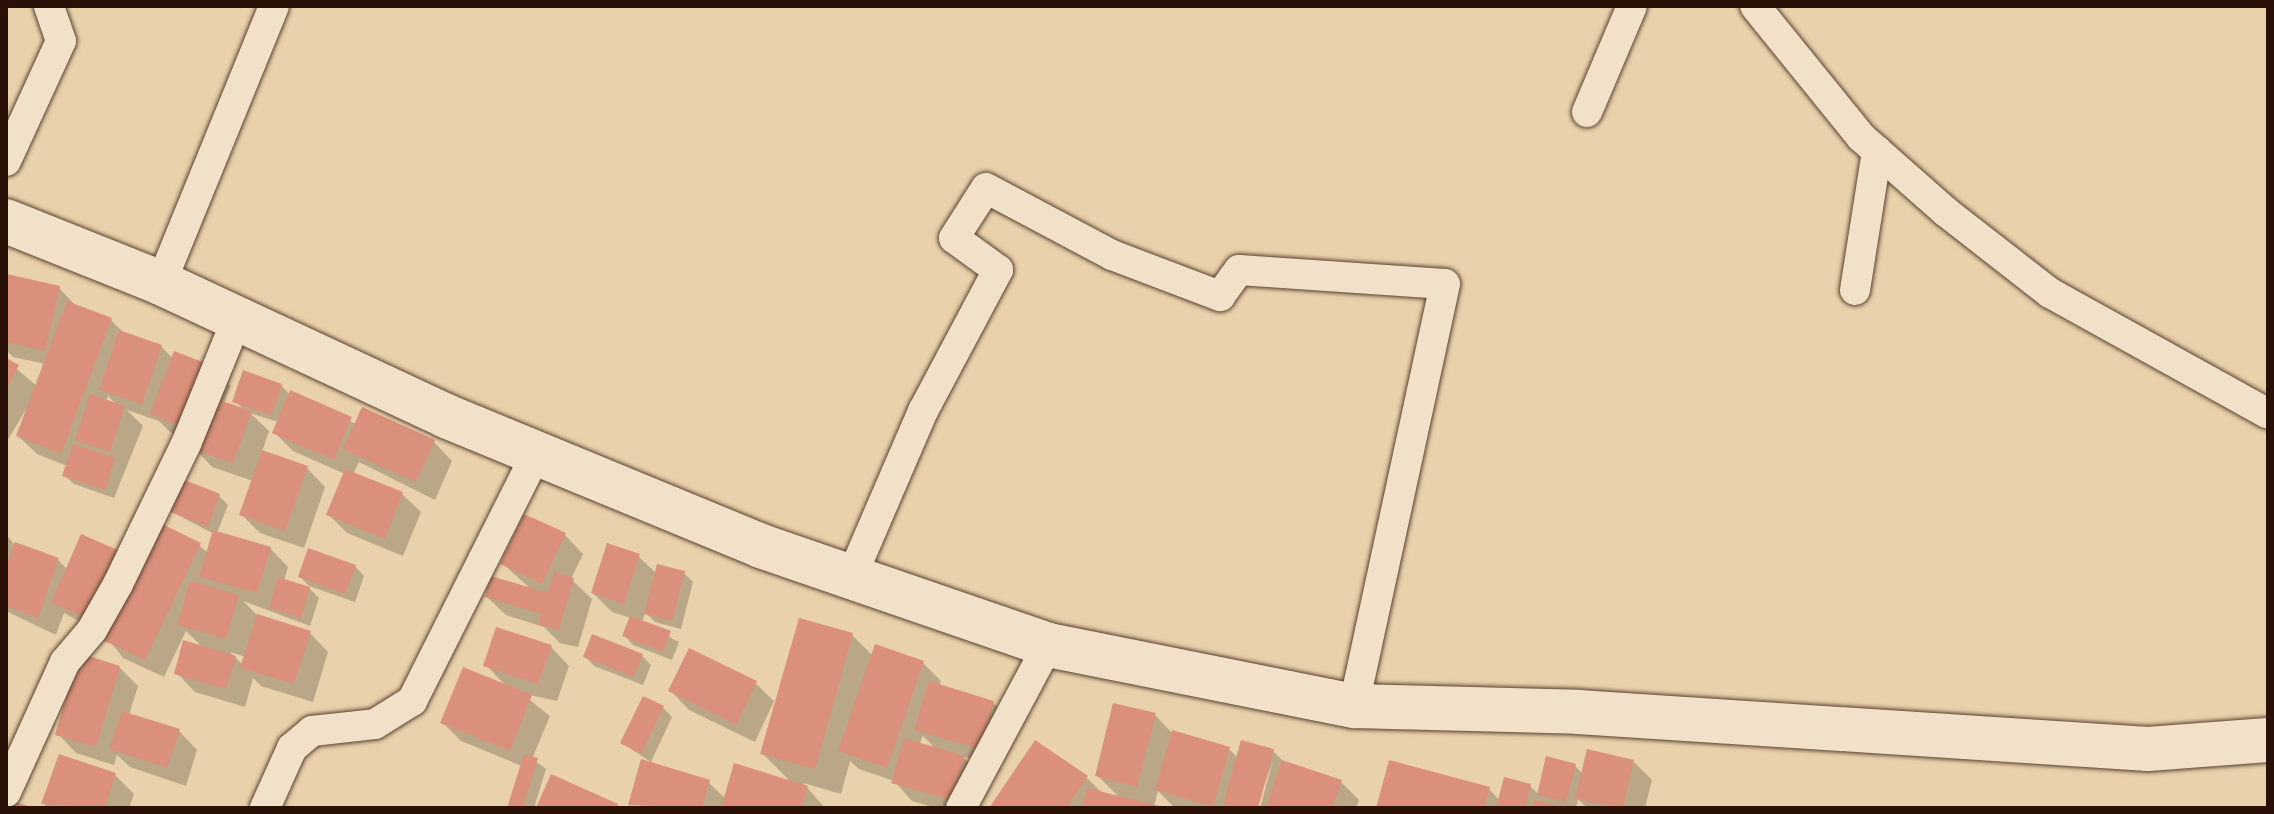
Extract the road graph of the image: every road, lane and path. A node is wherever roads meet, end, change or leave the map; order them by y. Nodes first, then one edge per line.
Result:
1 (49, 6) edge
2 (274, 6) edge
3 (1632, 6) edge
4 (1756, 6) edge
5 (1587, 112) dead end
6 (1877, 151) junction
7 (6, 161) edge
8 (6, 221) edge
9 (161, 283) junction
10 (1855, 290) dead end
11 (237, 319) junction
12 (2268, 414) edge
13 (536, 454) junction
14 (851, 578) junction
15 (1048, 645) junction
16 (1354, 706) junction
17 (2268, 740) edge
18 (6, 792) edge
19 (265, 808) edge
20 (961, 808) edge

1 - 7 street
2 - 9 street
3 - 5 street
4 - 6 street
6 - 10 street
6 - 12 street
8 - 9 street
9 - 11 street
11 - 13 street
11 - 18 street
13 - 14 street
13 - 19 street
14 - 15 street
14 - 16 street
15 - 16 street
15 - 20 street
16 - 17 street

